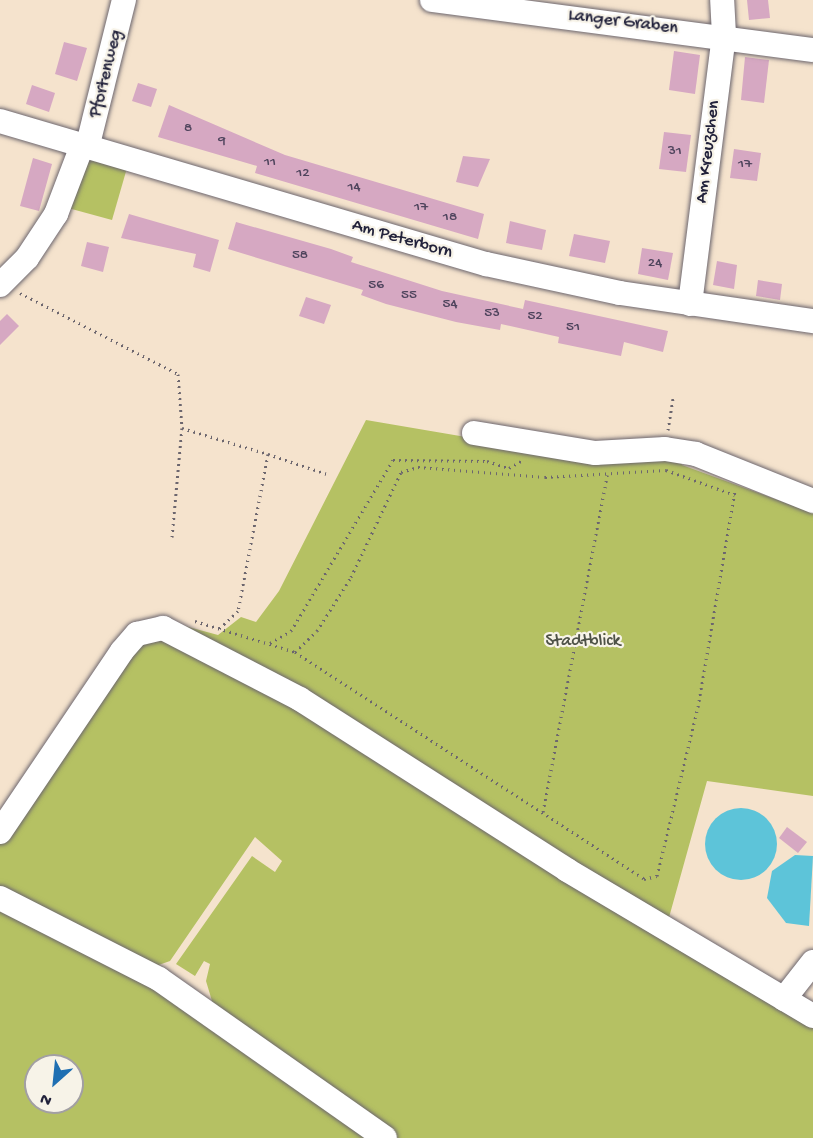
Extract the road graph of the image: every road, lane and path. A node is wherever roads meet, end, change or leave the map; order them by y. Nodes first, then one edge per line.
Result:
1 (124, 0) edge
2 (432, 0) edge
3 (722, 0) edge
4 (723, 35) junction
5 (813, 50) edge
6 (0, 121) edge
7 (85, 147) junction
8 (0, 284) edge
9 (690, 304) junction
10 (813, 321) edge
11 (673, 398) dead end
12 (182, 428) junction
13 (474, 433) dead end
14 (526, 442) junction
15 (665, 449) junction
16 (268, 454) junction
17 (330, 475) dead end
18 (607, 475) junction
19 (736, 484) junction
20 (813, 501) edge
21 (172, 537) dead end
22 (219, 628) dead end
23 (269, 644) dead end
24 (282, 647) dead end
25 (295, 652) junction
26 (543, 812) junction
27 (0, 831) edge
28 (0, 898) edge
29 (813, 962) edge
30 (784, 999) junction
31 (813, 1016) edge
32 (385, 1138) edge

1 - 7 street, Pfortenweg
2 - 4 street, Langer Graben
3 - 4 street, Am Kreuzchen
4 - 5 street, Langer Graben
4 - 9 street, Am Kreuzchen
6 - 7 street, Am Peterborn
7 - 8 street, Pfortenweg
7 - 9 street, Am Peterborn
8 - 12 path
9 - 10 street, Am Peterborn
11 - 15 path
12 - 16 path
12 - 21 path
13 - 14 street
14 - 15 street
14 - 23 path
15 - 19 street
16 - 17 path
16 - 22 path
18 - 19 path
18 - 25 path
18 - 26 path
19 - 20 street
19 - 26 path
24 - 25 path
25 - 26 path
27 - 30 street
28 - 32 street
29 - 30 street
30 - 31 street

